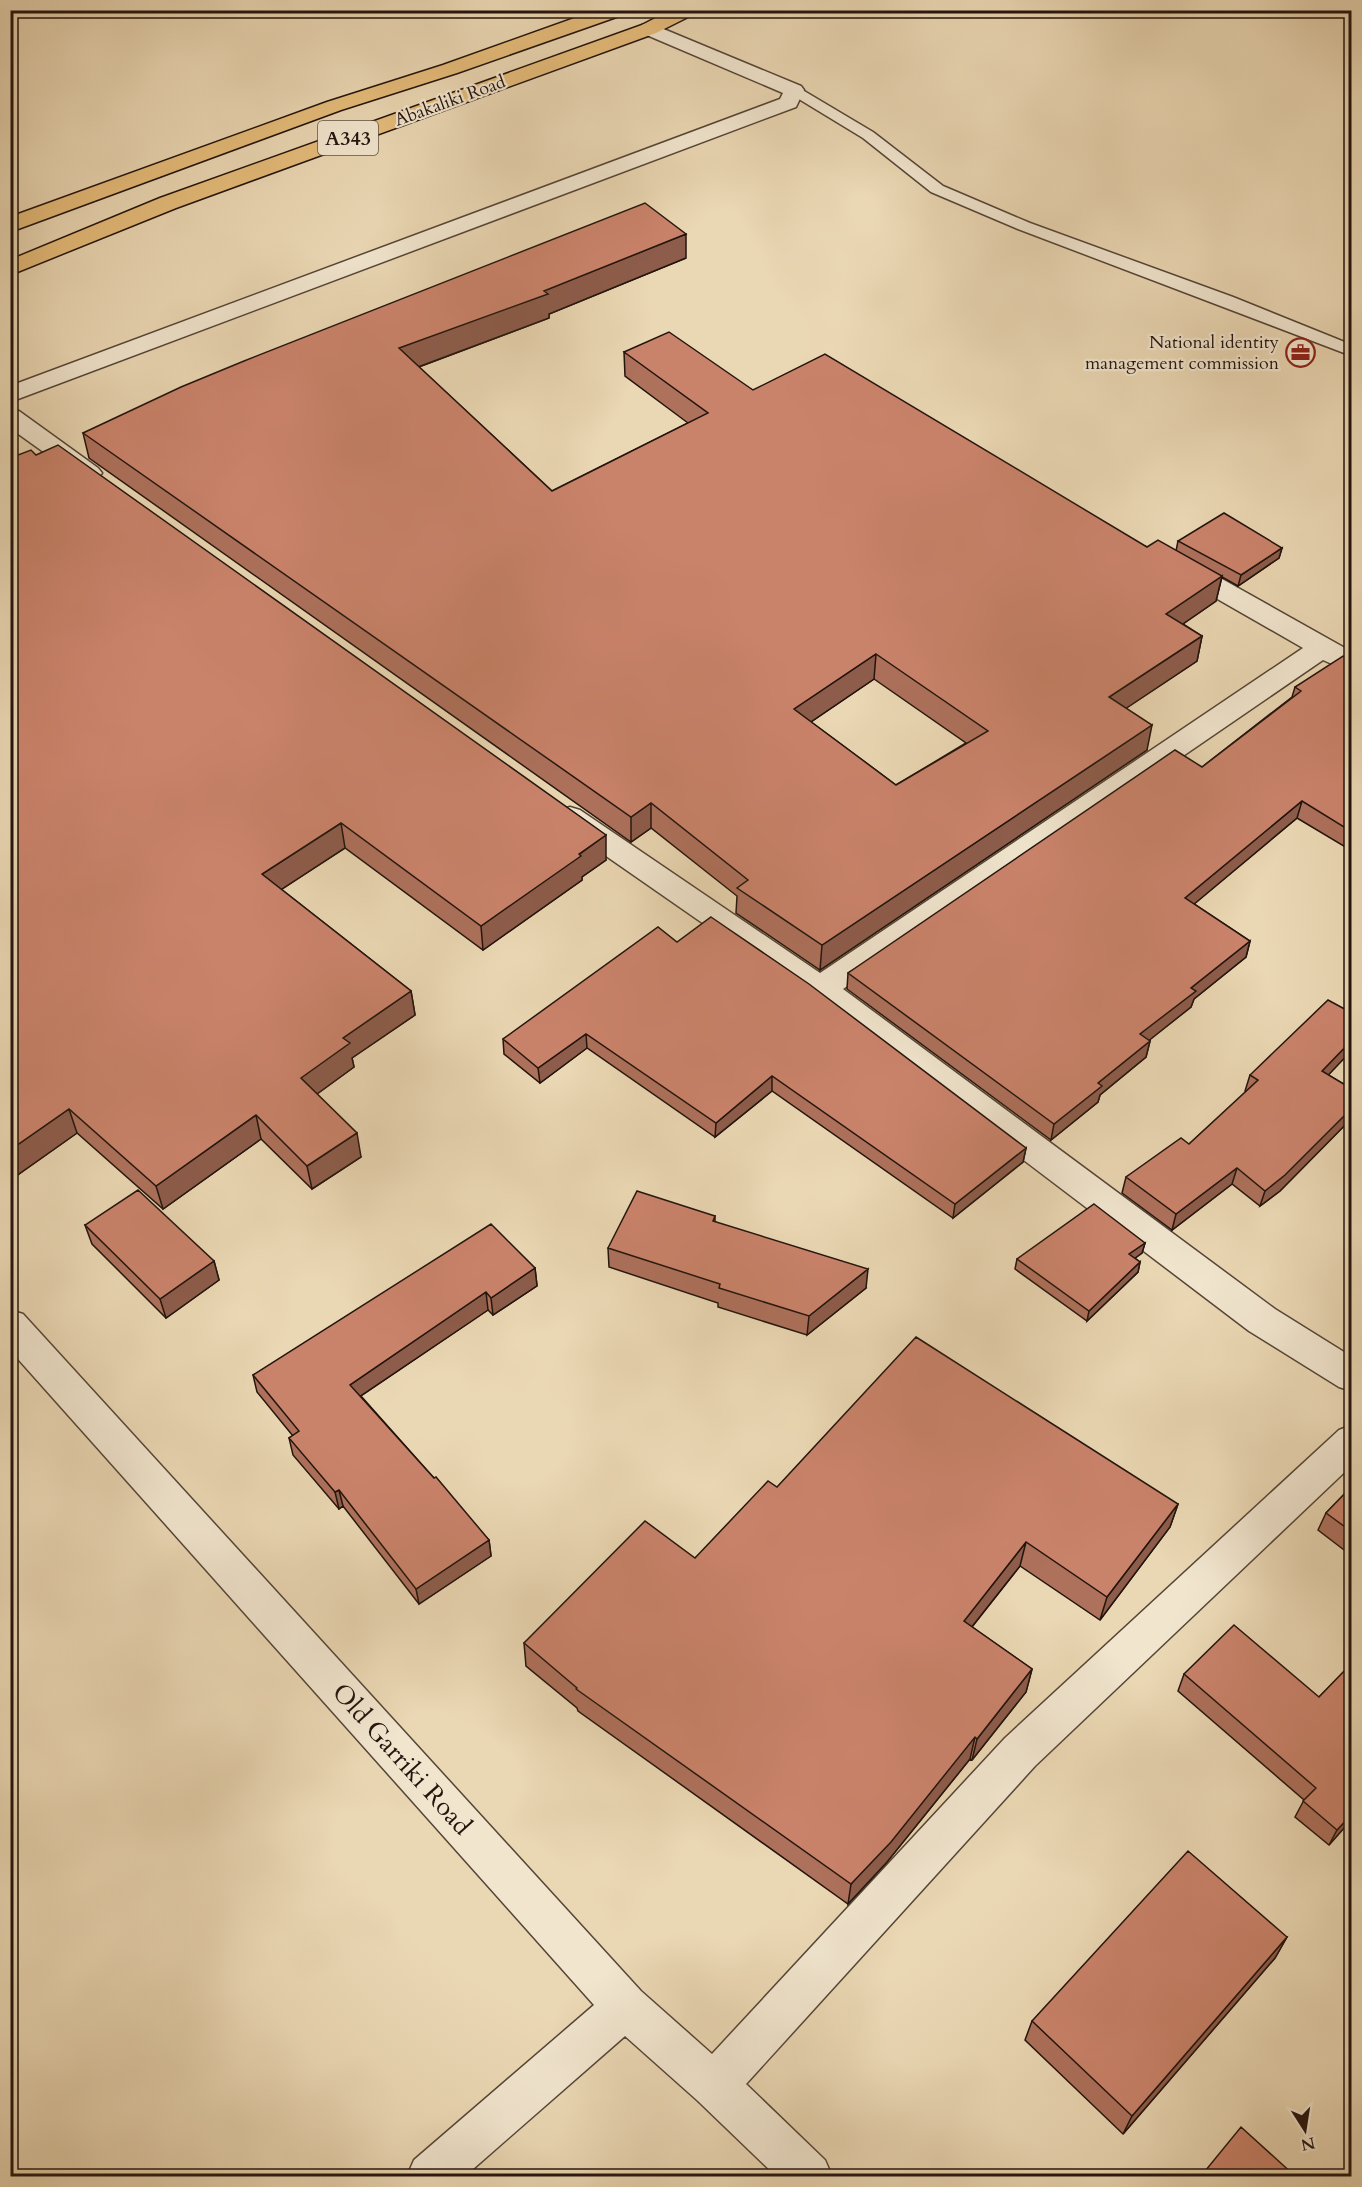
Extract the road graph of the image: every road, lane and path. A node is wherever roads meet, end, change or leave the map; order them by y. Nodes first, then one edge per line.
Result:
1 (618, 10) edge
2 (687, 10) edge
3 (649, 29) junction
4 (794, 90) junction
5 (10, 225) edge
6 (10, 268) edge
7 (1352, 351) edge
8 (10, 395) edge
9 (10, 416) edge
10 (115, 491) edge
11 (1157, 554) edge
12 (1323, 647) junction
13 (1352, 664) edge
14 (545, 800) edge
15 (820, 989) junction
16 (10, 1325) edge
17 (1352, 1376) edge
18 (1352, 1441) edge
19 (625, 2007) junction
20 (714, 2085) junction
21 (430, 2176) edge
22 (809, 2176) edge

1 - 5 highway, Abakaliki Road / A343
2 - 3 highway, Abakaliki Road / A343
3 - 4 street
3 - 6 highway, Abakaliki Road / A343
4 - 7 lane
4 - 8 street
9 - 10 street
11 - 12 street
12 - 13 street
12 - 15 street
14 - 15 street
15 - 17 street
16 - 19 street, Old Garriki Road
18 - 20 street
19 - 20 street, Old Garriki Road
19 - 21 street
20 - 22 street, Old Garriki Road

